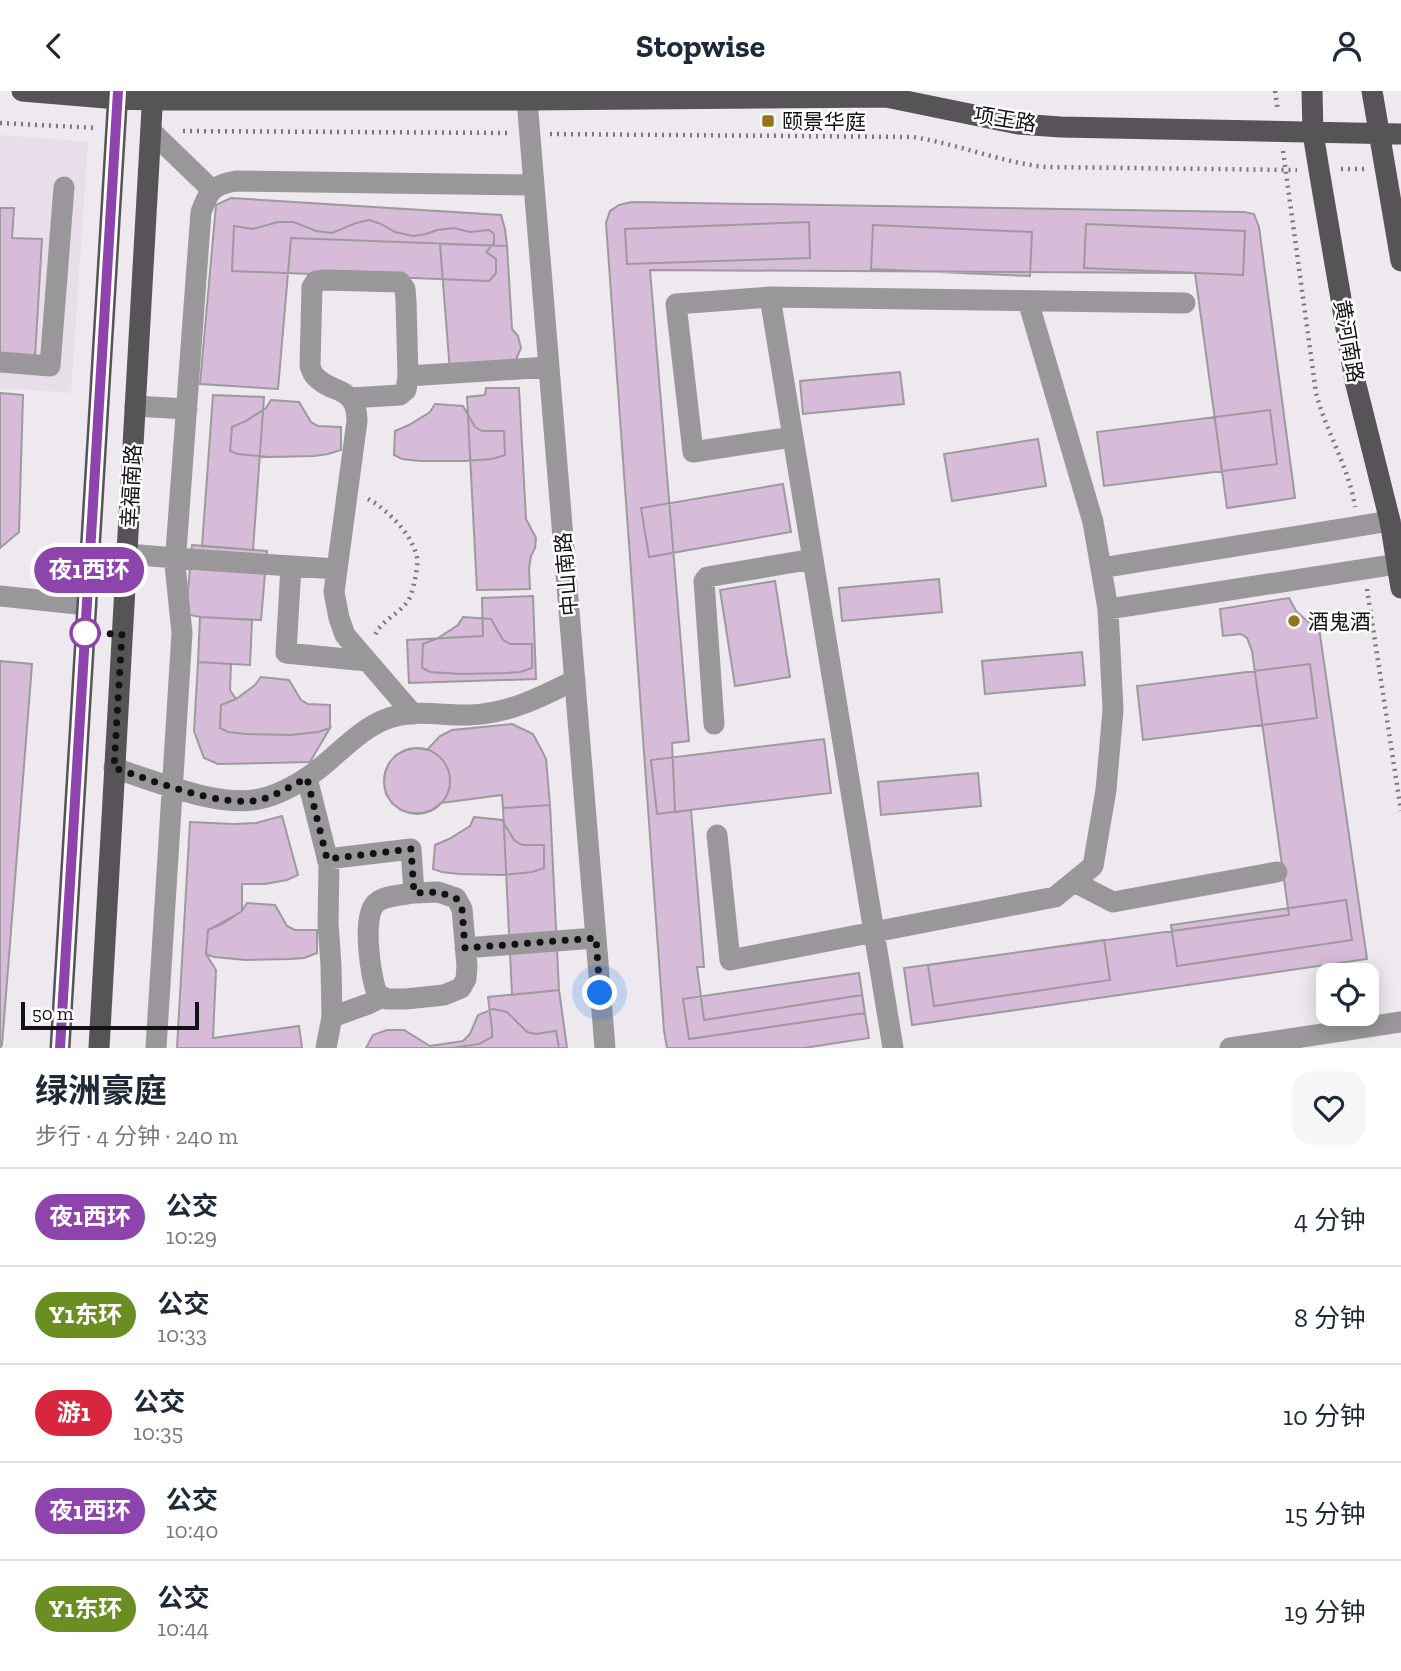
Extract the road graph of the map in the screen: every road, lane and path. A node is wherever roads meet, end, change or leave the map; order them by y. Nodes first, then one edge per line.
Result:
1 (22, 91) edge
2 (1275, 91) edge
3 (1312, 91) edge
4 (1372, 91) edge
5 (118, 95) edge
6 (153, 95) edge
7 (527, 100) junction
8 (0, 123) edge
9 (116, 129) junction
10 (151, 131) junction
11 (1280, 131) junction
12 (1314, 133) junction
13 (530, 134) junction
14 (1390, 134) edge
15 (1386, 169) junction
16 (1286, 170) junction
17 (1319, 170) junction
18 (534, 185) junction
19 (64, 187) dead end
20 (211, 190) junction
21 (1401, 261) edge
22 (770, 297) junction
23 (1028, 301) junction
24 (1185, 303) dead end
25 (0, 362) edge
26 (549, 367) junction
27 (408, 376) junction
28 (350, 398) junction
29 (135, 406) junction
30 (187, 409) junction
31 (793, 437) junction
32 (347, 485) junction
33 (1390, 521) junction
34 (1358, 526) junction
35 (127, 554) junction
36 (175, 558) junction
37 (813, 559) junction
38 (1397, 564) junction
39 (291, 566) junction
40 (1101, 568) junction
41 (337, 569) junction
42 (1365, 570) junction
43 (1401, 588) edge
44 (0, 596) edge
45 (87, 605) junction
46 (1108, 609) junction
47 (367, 661) junction
48 (575, 680) junction
49 (413, 714) junction
50 (714, 724) dead end
51 (114, 768) junction
52 (307, 778) junction
53 (172, 786) junction
54 (1401, 811) edge
55 (717, 835) dead end
56 (327, 859) junction
57 (1277, 872) dead end
58 (1074, 882) junction
59 (414, 893) junction
60 (874, 932) junction
61 (596, 938) junction
62 (465, 948) junction
63 (382, 997) junction
64 (332, 1017) junction
65 (1401, 1022) edge
66 (60, 1048) edge
67 (99, 1048) edge
68 (156, 1048) edge
69 (326, 1048) edge
70 (605, 1048) edge
71 (893, 1048) edge
72 (1230, 1048) edge

1 - 5 main road, 项王路
2 - 11 path
3 - 12 main road, 黄河南路
4 - 14 main road
5 - 6 main road, 项王路
5 - 9 main road, 幸福南路
6 - 7 main road, 项王路
6 - 10 main road, 幸福南路
7 - 11 main road, 项王路
7 - 13 street, 中山南路
8 - 9 path
9 - 45 main road, 幸福南路
10 - 13 path
10 - 20 street
10 - 29 main road, 幸福南路
11 - 12 main road, 项王路
11 - 16 path
12 - 14 main road, 项王路
12 - 17 main road, 黄河南路
13 - 16 path
13 - 18 street, 中山南路
14 - 15 main road
15 - 17 path
15 - 21 main road
16 - 17 path
16 - 34 path
17 - 33 main road, 黄河南路
18 - 20 street
18 - 26 street, 中山南路
19 - 25 street
20 - 30 street
22 - 23 street
22 - 31 street
22 - 31 street
23 - 24 street
23 - 40 street
26 - 27 street
26 - 48 street, 中山南路
27 - 28 street
27 - 28 street
28 - 32 street
29 - 30 street
29 - 35 main road, 幸福南路
30 - 36 street
31 - 37 street
32 - 41 street
32 - 47 path
33 - 34 street
33 - 38 main road, 黄河南路
34 - 40 street
35 - 36 street
35 - 51 main road, 幸福南路
36 - 39 street
36 - 53 street
37 - 50 street
37 - 60 street
38 - 42 street
38 - 43 main road, 黄河南路
39 - 41 street
39 - 47 street
40 - 46 street
41 - 47 street
42 - 46 street
42 - 54 path
44 - 45 street
45 - 66 main road, 幸福南路
46 - 58 street
47 - 49 street
48 - 49 street
48 - 61 street, 中山南路
49 - 52 street
51 - 53 street
51 - 67 main road, 幸福南路
52 - 53 street
52 - 56 street
53 - 68 street
55 - 60 street
56 - 59 street
56 - 64 street
57 - 58 street
58 - 60 street
59 - 62 street
59 - 63 street
60 - 71 street
61 - 62 street
61 - 70 street, 中山南路
62 - 63 street
63 - 64 street
64 - 69 street
65 - 72 street

